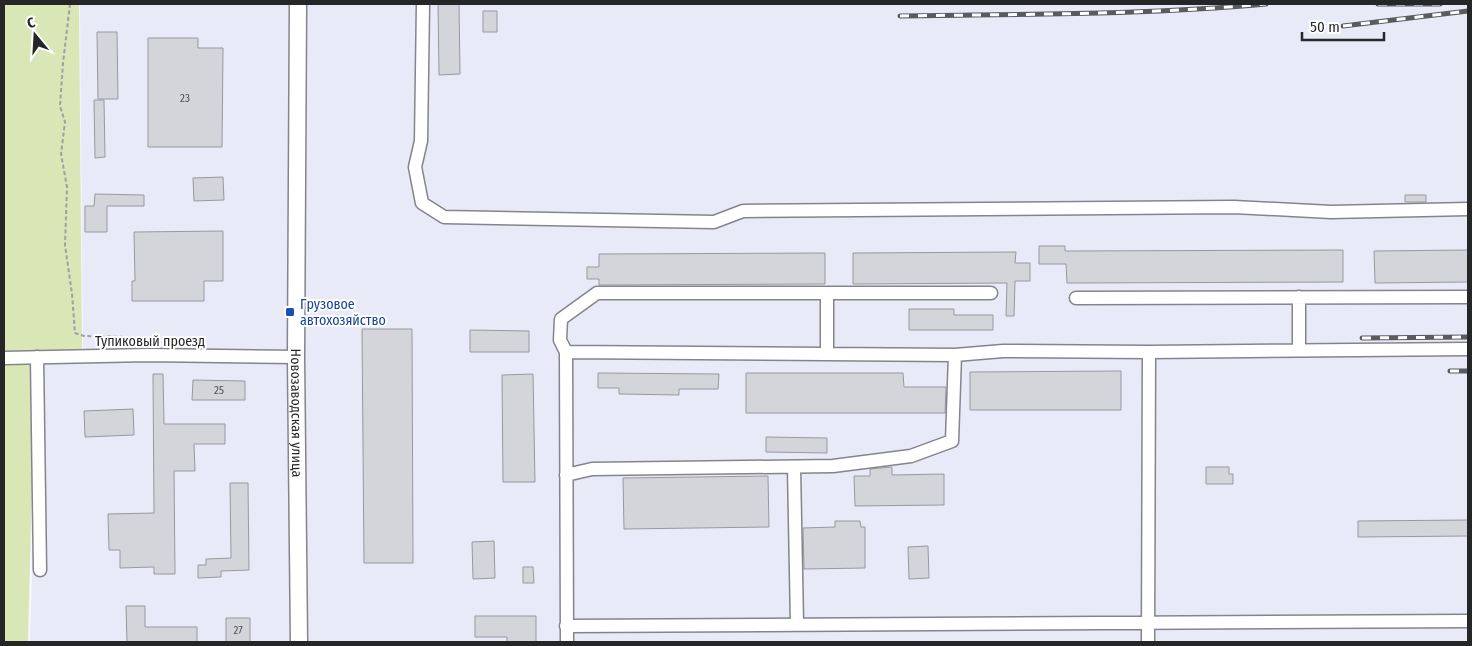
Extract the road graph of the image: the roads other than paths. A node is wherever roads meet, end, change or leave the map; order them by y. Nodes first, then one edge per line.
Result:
1 (298, 4) edge
2 (423, 4) edge
3 (1468, 209) edge
4 (991, 293) dead end
5 (827, 294) junction
6 (1298, 297) junction
7 (1468, 297) edge
8 (1076, 298) dead end
9 (1468, 349) edge
10 (1299, 350) junction
11 (566, 352) junction
12 (1149, 352) junction
13 (827, 354) junction
14 (956, 355) junction
15 (37, 357) junction
16 (296, 357) junction
17 (4, 358) edge
18 (794, 467) junction
19 (566, 475) junction
20 (40, 570) dead end
21 (1468, 621) edge
22 (1148, 622) junction
23 (797, 624) junction
24 (566, 626) junction
25 (299, 642) edge
26 (567, 642) edge
27 (1148, 642) edge

1 - 16 main road, Новозаводская улица
2 - 3 street
4 - 5 street
5 - 11 street
5 - 13 street
6 - 7 street
6 - 8 street
6 - 10 street
9 - 10 street
10 - 12 street
11 - 13 street
11 - 19 street
12 - 14 street
12 - 22 street
13 - 14 street
14 - 18 street
15 - 16 street, Тупиковый проезд
15 - 17 street, Тупиковый проезд
15 - 20 street
16 - 25 main road, Новозаводская улица
18 - 19 street
18 - 23 street
19 - 24 street
21 - 22 street
22 - 23 street
22 - 27 street
23 - 24 street
24 - 26 street

